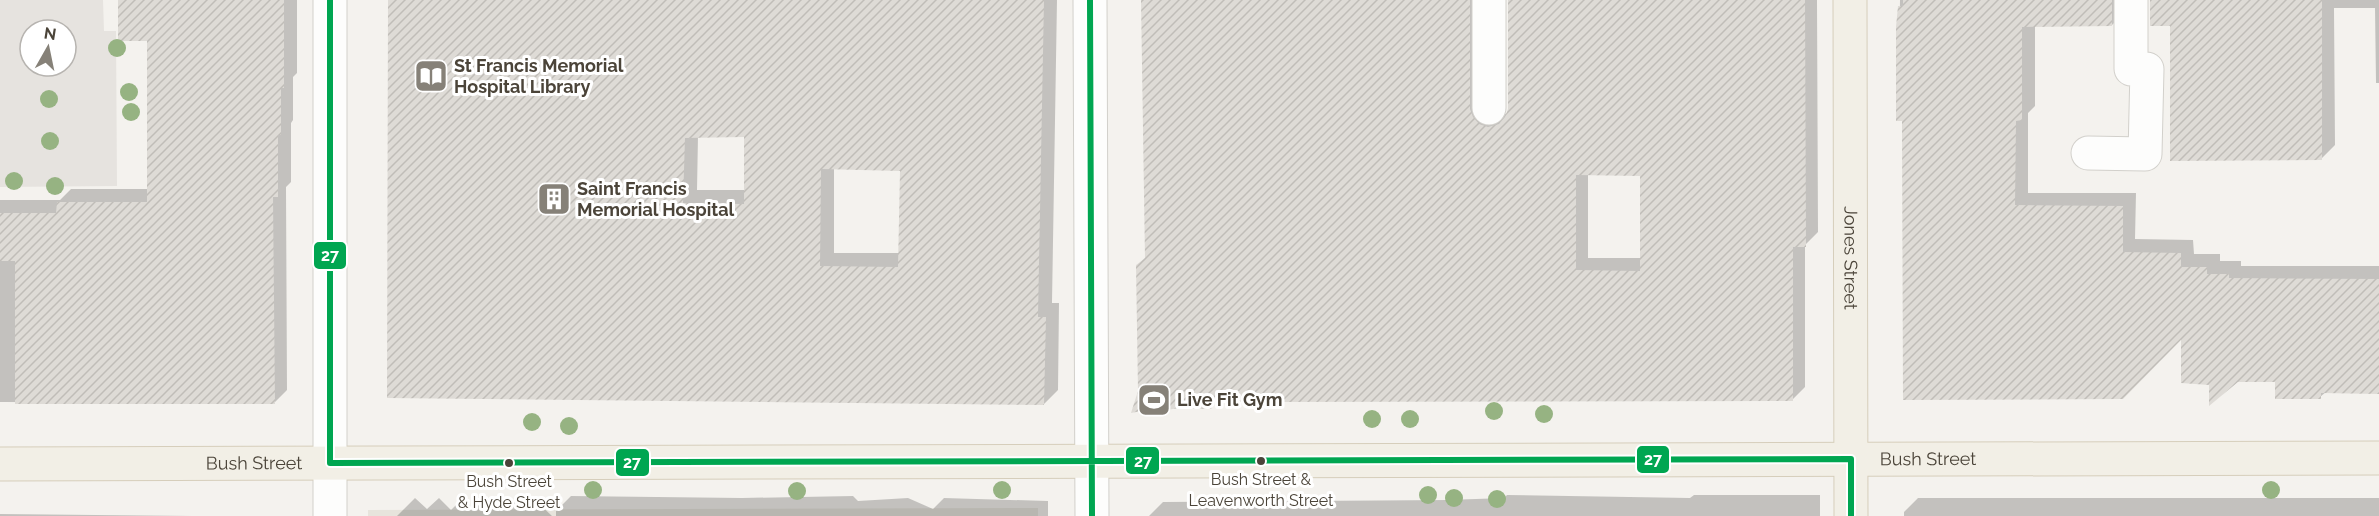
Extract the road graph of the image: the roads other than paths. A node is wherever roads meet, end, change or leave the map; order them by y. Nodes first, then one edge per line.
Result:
1 (330, 0) edge
2 (1090, 0) edge
3 (1489, 0) edge
4 (1850, 0) edge
5 (2131, 0) edge
6 (1489, 108) dead end
7 (2088, 153) dead end
8 (2379, 458) edge
9 (1851, 459) junction
10 (1091, 461) junction
11 (330, 463) junction
12 (0, 464) edge
13 (330, 516) edge
14 (1092, 516) edge
15 (1851, 516) edge

1 - 11 street
2 - 10 street
3 - 6 street
4 - 9 main road, Jones Street
5 - 7 street
8 - 9 main road, Bush Street
9 - 10 main road, Bush Street
9 - 15 main road, Jones Street
10 - 11 main road, Bush Street
10 - 14 street
11 - 12 main road, Bush Street
11 - 13 street

